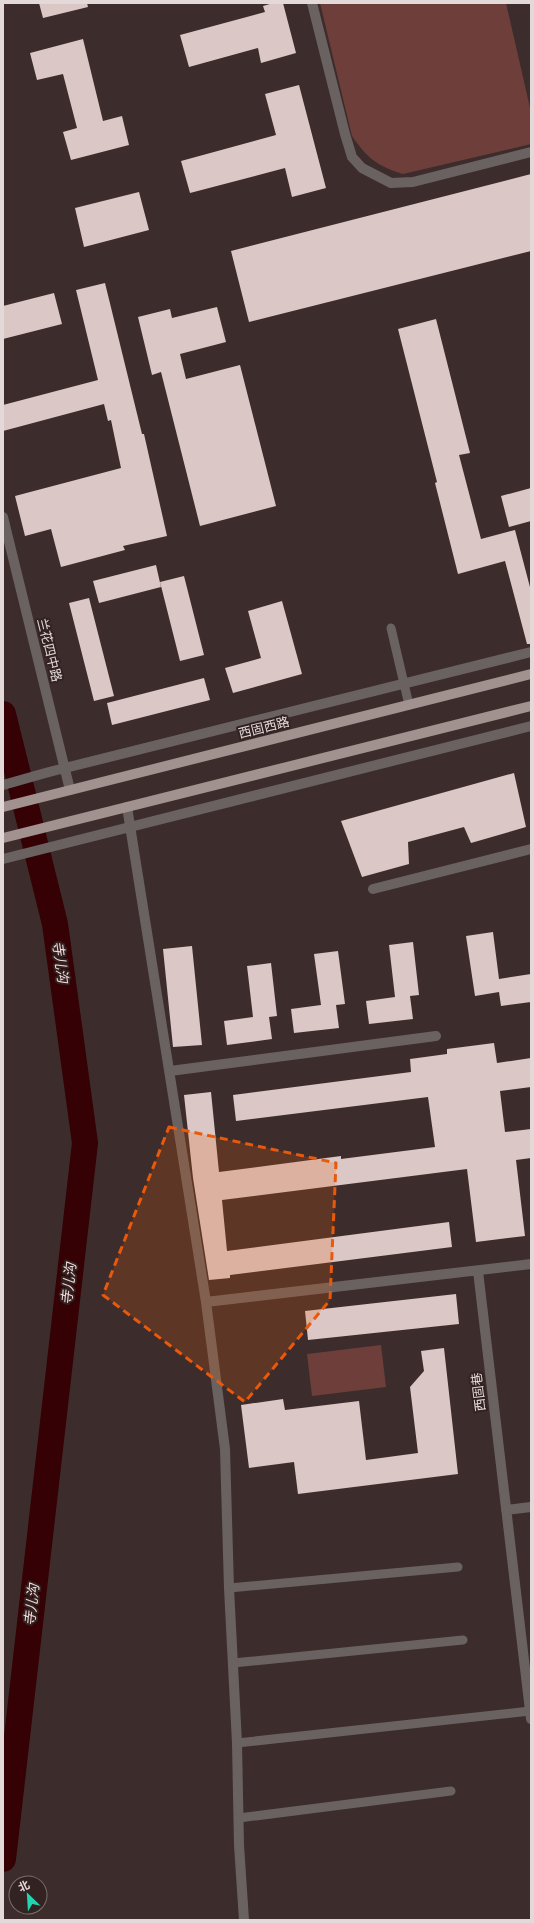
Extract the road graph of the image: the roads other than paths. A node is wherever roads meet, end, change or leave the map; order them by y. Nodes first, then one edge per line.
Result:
1 (312, 3) edge
2 (531, 152) edge
3 (3, 517) edge
4 (391, 628) dead end
5 (531, 652) edge
6 (531, 674) edge
7 (404, 684) junction
8 (409, 705) junction
9 (531, 706) edge
10 (531, 726) edge
11 (65, 769) junction
12 (3, 785) edge
13 (70, 790) junction
14 (3, 806) edge
15 (127, 807) junction
16 (130, 826) junction
17 (3, 838) edge
18 (531, 849) edge
19 (4, 858) edge
20 (373, 889) dead end
21 (436, 1036) dead end
22 (170, 1071) junction
23 (531, 1264) edge
24 (478, 1271) junction
25 (206, 1302) junction
26 (531, 1507) edge
27 (506, 1510) junction
28 (458, 1567) dead end
29 (229, 1588) junction
30 (463, 1640) dead end
31 (233, 1663) junction
32 (531, 1715) edge
33 (238, 1743) junction
34 (451, 1791) dead end
35 (239, 1818) junction
36 (244, 1920) edge

1 - 2 street
3 - 11 street, 兰花四中路
4 - 7 lane
5 - 7 street
6 - 8 main road, 西固西路
7 - 8 lane
7 - 11 street
8 - 13 main road, 西固西路
9 - 15 main road
10 - 16 street
11 - 12 street
11 - 13 street, 兰花四中路
13 - 14 main road, 西固西路
15 - 16 street
15 - 17 main road
16 - 19 street
16 - 22 street
18 - 20 street
21 - 22 street
22 - 25 street
23 - 24 street
24 - 25 street
24 - 27 street, 西固巷
25 - 29 street
26 - 27 street
27 - 32 street, 西固巷
28 - 29 lane
29 - 31 street
30 - 31 lane
31 - 33 street
32 - 33 lane
33 - 35 street
34 - 35 lane
35 - 36 street

